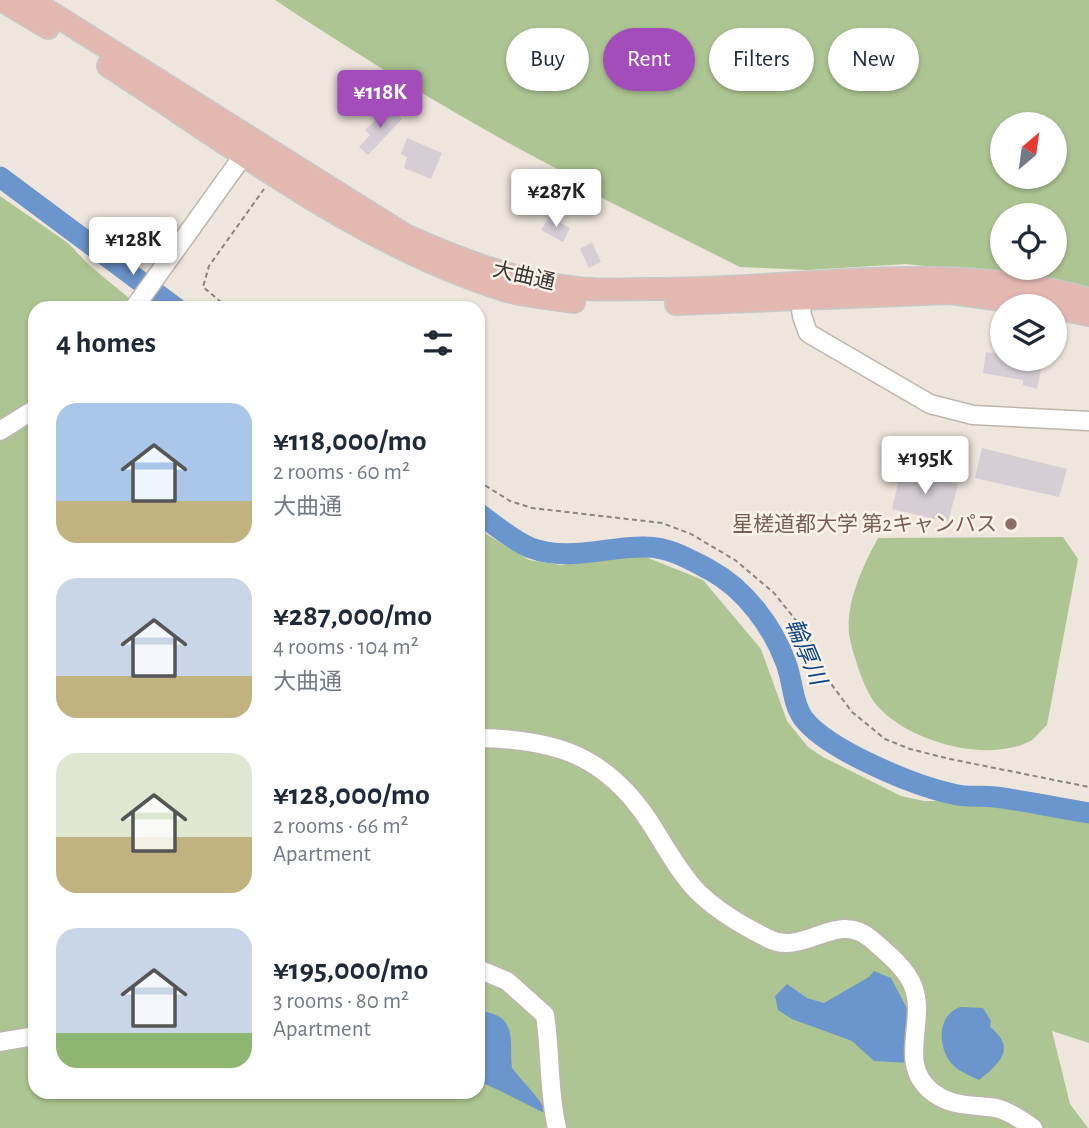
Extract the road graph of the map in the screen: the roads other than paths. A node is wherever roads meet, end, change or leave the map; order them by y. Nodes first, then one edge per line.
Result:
1 (1, 0) edge
2 (31, 0) edge
3 (249, 148) junction
4 (799, 291) junction
5 (990, 298) edge
6 (1089, 299) edge
7 (139, 301) edge
8 (1067, 310) edge
9 (1089, 315) edge
10 (28, 413) edge
11 (1089, 421) edge
12 (0, 431) edge
13 (485, 738) edge
14 (485, 972) edge
15 (28, 1037) edge
16 (0, 1042) edge
17 (557, 1128) edge
18 (1033, 1128) edge

1 - 3 main road, 大曲通
2 - 3 main road, 大曲通
3 - 4 main road, 大曲通
3 - 4 main road, 大曲通
3 - 7 street
4 - 5 main road, 大曲通
4 - 6 main road, 大曲通
4 - 11 street
8 - 9 main road
10 - 12 street
13 - 18 street
14 - 17 street
15 - 16 street

